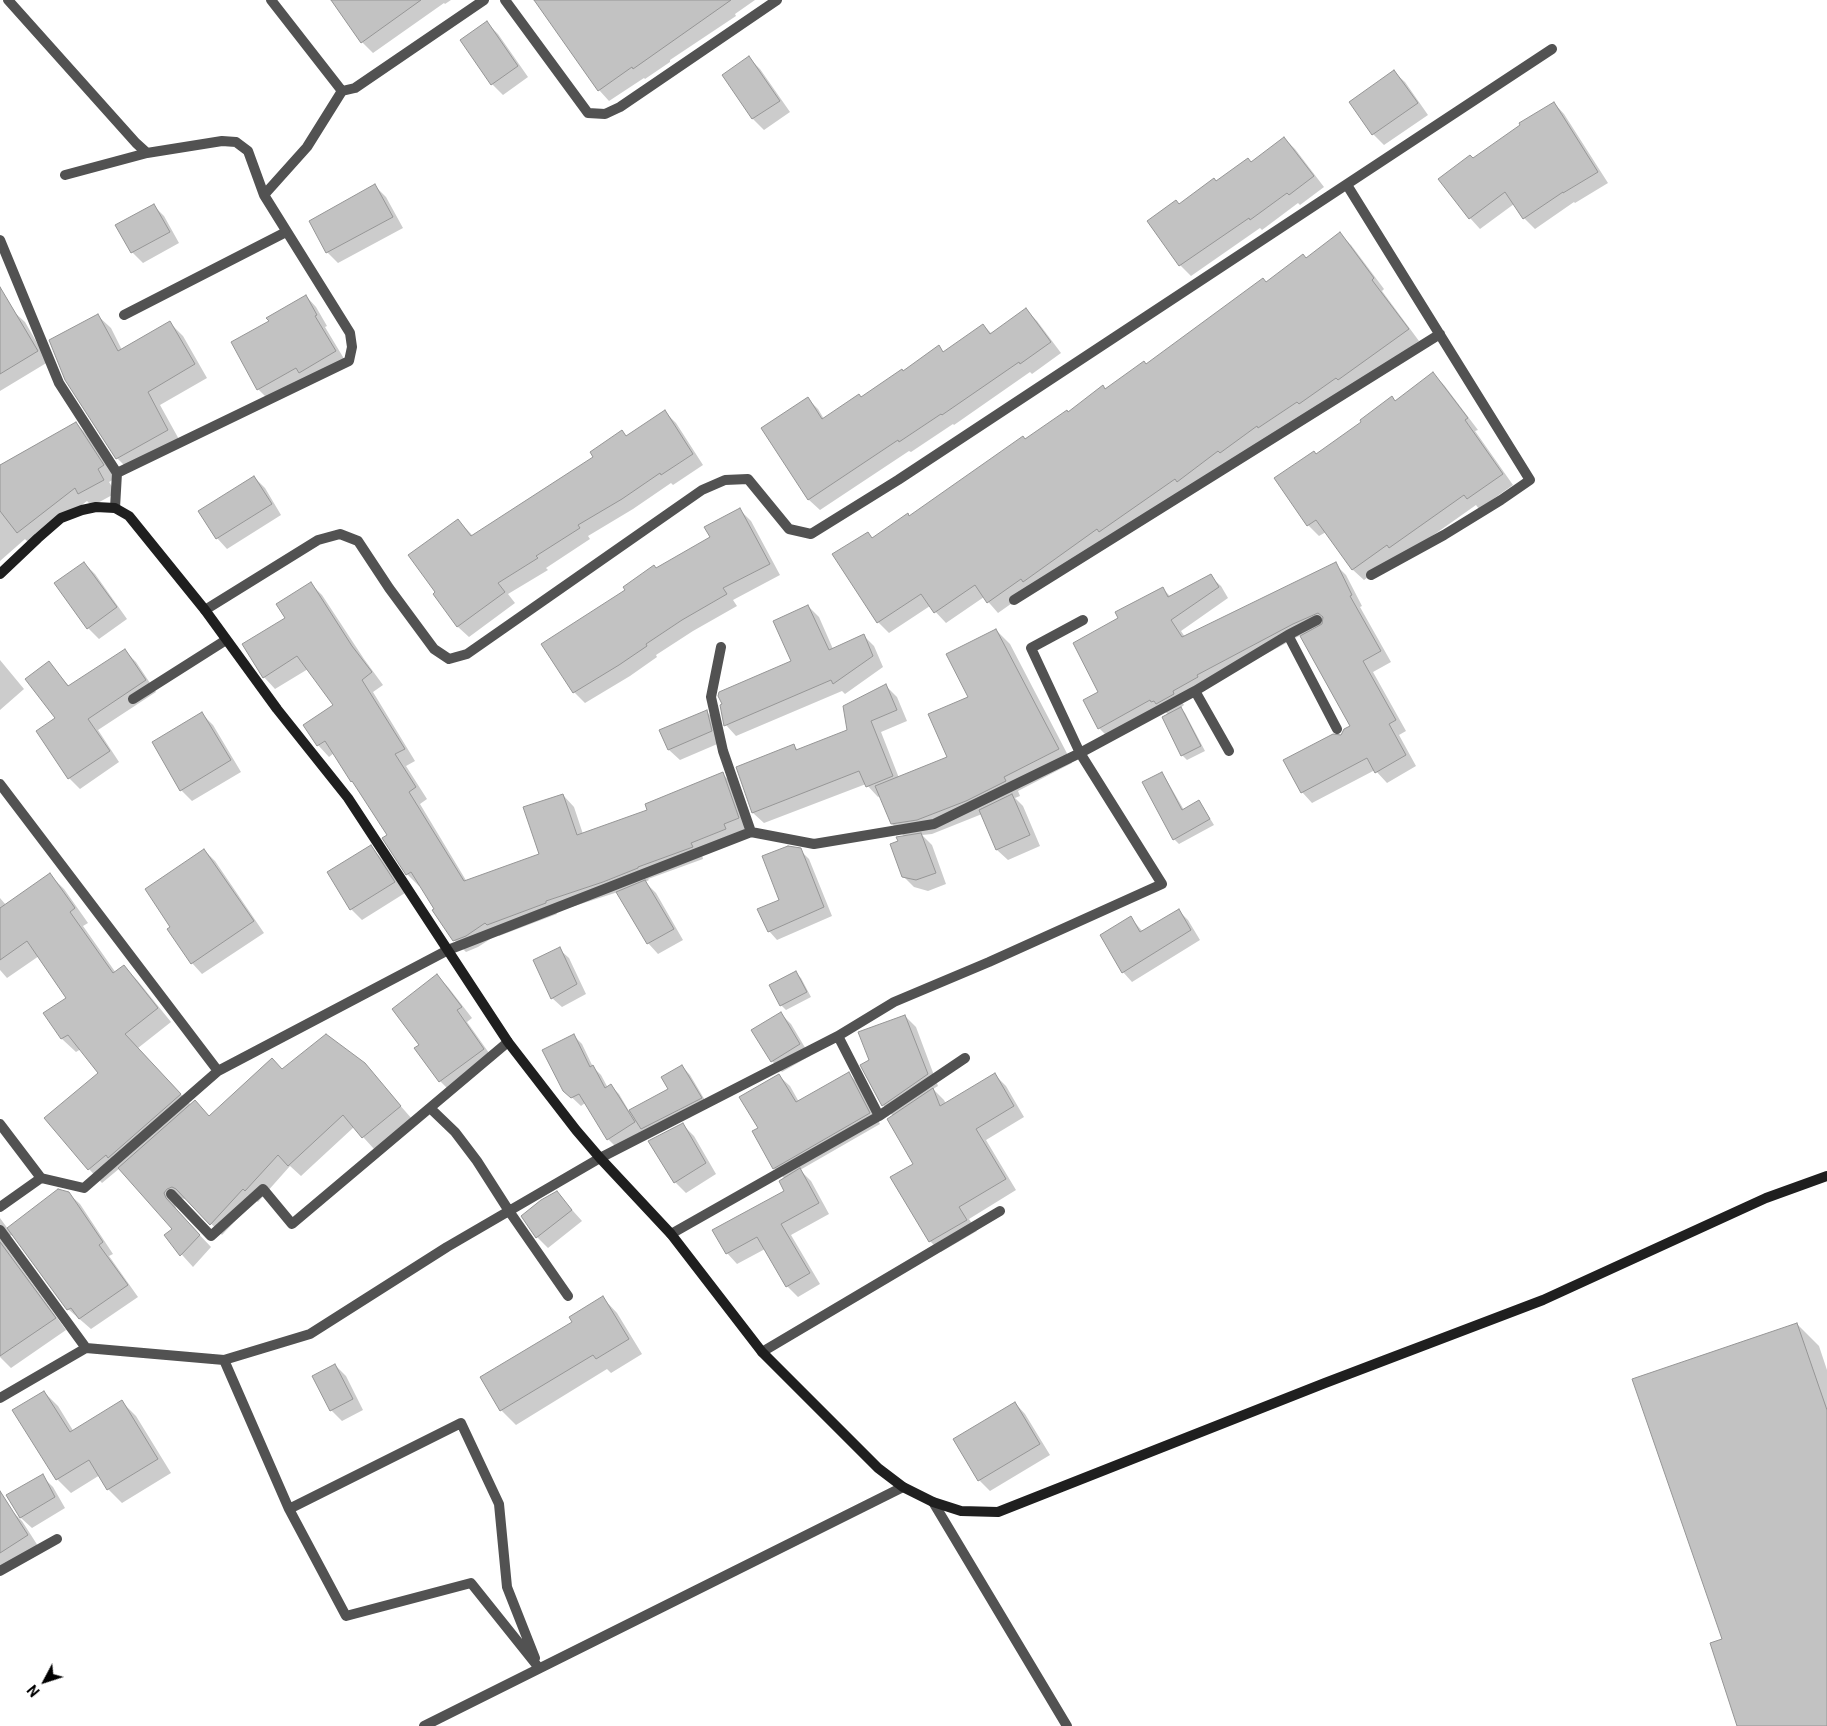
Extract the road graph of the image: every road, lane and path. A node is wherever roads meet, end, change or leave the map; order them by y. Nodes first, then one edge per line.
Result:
1 (7, 0) edge
2 (271, 0) edge
3 (484, 0) edge
4 (505, 0) edge
5 (777, 0) edge
6 (0, 3) edge
7 (1552, 49) dead end
8 (342, 91) junction
9 (147, 153) junction
10 (65, 175) dead end
11 (1347, 185) junction
12 (264, 194) junction
13 (286, 232) junction
14 (0, 240) edge
15 (124, 315) dead end
16 (1440, 334) junction
17 (117, 473) junction
18 (115, 508) junction
19 (0, 574) edge
20 (1371, 575) dead end
21 (1014, 600) dead end
22 (205, 610) junction
23 (1083, 620) dead end
24 (1318, 620) dead end
25 (1288, 635) junction
26 (226, 640) junction
27 (721, 647) dead end
28 (1195, 691) junction
29 (133, 700) dead end
30 (1337, 729) dead end
31 (1229, 750) dead end
32 (1080, 752) junction
33 (0, 784) edge
34 (752, 832) junction
35 (448, 950) junction
36 (838, 1036) junction
37 (508, 1042) junction
38 (965, 1058) dead end
39 (218, 1071) junction
40 (430, 1108) junction
41 (879, 1116) junction
42 (0, 1124) edge
43 (600, 1158) junction
44 (1827, 1176) edge
45 (41, 1178) junction
46 (171, 1194) dead end
47 (0, 1207) edge
48 (509, 1211) junction
49 (1000, 1211) dead end
50 (0, 1230) edge
51 (671, 1234) junction
52 (568, 1296) dead end
53 (86, 1348) junction
54 (762, 1352) junction
55 (224, 1360) junction
56 (0, 1398) edge
57 (902, 1487) junction
58 (933, 1502) junction
59 (289, 1509) junction
60 (57, 1539) dead end
61 (0, 1571) edge
62 (539, 1668) junction
63 (424, 1726) edge
64 (1067, 1726) edge

1 - 6 street
1 - 9 street
2 - 8 street
3 - 8 street
4 - 5 street
7 - 11 street
8 - 12 street
9 - 10 street
9 - 12 street
11 - 16 street
11 - 22 street
12 - 13 street
13 - 15 street
13 - 17 street
14 - 17 street
16 - 20 street
16 - 21 street
17 - 18 street
18 - 19 main road
18 - 22 main road
22 - 26 main road
23 - 32 street
24 - 25 street
25 - 28 street
25 - 30 street
26 - 29 street
26 - 35 main road
27 - 34 street
28 - 31 street
28 - 32 street
32 - 34 street
32 - 36 street
33 - 39 street
34 - 35 street
35 - 37 main road
35 - 39 street
36 - 41 street
36 - 43 street
37 - 40 street
37 - 43 main road
38 - 41 street
39 - 45 street
40 - 46 street
40 - 48 street
41 - 51 street
42 - 45 street
43 - 48 street
43 - 51 main road
44 - 58 main road
45 - 47 street
48 - 52 street
48 - 55 street
49 - 54 street
50 - 53 street
51 - 54 main road
53 - 55 street
53 - 56 street
54 - 57 main road
55 - 59 street
57 - 58 main road
57 - 62 street
58 - 64 street
59 - 62 street
59 - 62 street
60 - 61 street
62 - 63 street

